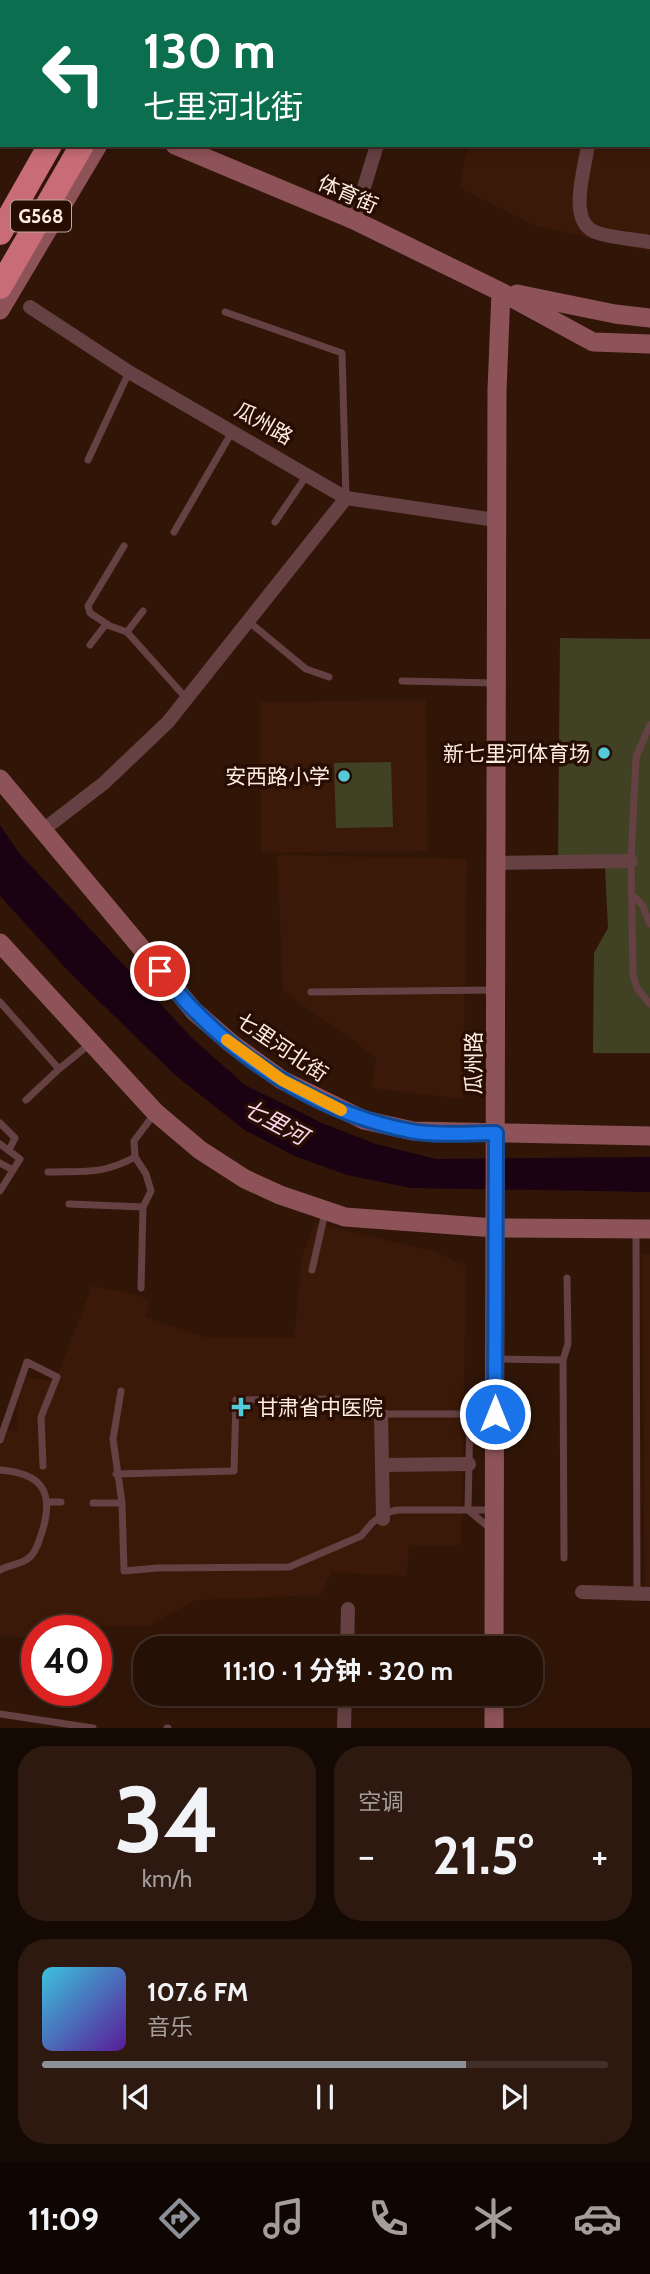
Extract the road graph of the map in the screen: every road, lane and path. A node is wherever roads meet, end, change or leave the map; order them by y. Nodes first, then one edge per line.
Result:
1 (49, 147) edge
2 (81, 147) edge
3 (97, 147) edge
4 (179, 147) edge
5 (376, 147) edge
6 (588, 147) edge
7 (354, 220) junction
8 (0, 233) edge
9 (650, 242) edge
10 (0, 286) edge
11 (501, 292) junction
12 (30, 307) dead end
13 (0, 310) edge
14 (225, 312) dead end
15 (650, 318) edge
16 (650, 344) edge
17 (129, 372) junction
18 (233, 431) junction
19 (88, 460) dead end
20 (308, 474) junction
21 (346, 498) junction
22 (496, 520) junction
23 (275, 522) dead end
24 (174, 532) dead end
25 (124, 546) dead end
26 (143, 611) dead end
27 (247, 621) junction
28 (106, 624) junction
29 (127, 632) junction
30 (90, 645) dead end
31 (329, 677) dead end
32 (402, 681) dead end
33 (496, 683) junction
34 (187, 698) junction
35 (650, 725) edge
36 (0, 779) edge
37 (43, 830) junction
38 (631, 861) junction
39 (496, 863) junction
40 (632, 894) junction
41 (650, 924) edge
42 (0, 943) edge
43 (496, 990) junction
44 (311, 992) dead end
45 (0, 1002) edge
46 (650, 1004) edge
47 (92, 1042) junction
48 (59, 1069) junction
49 (26, 1100) dead end
50 (155, 1112) junction
51 (0, 1123) edge
52 (496, 1133) junction
53 (650, 1136) edge
54 (0, 1144) edge
55 (9, 1150) junction
56 (135, 1157) junction
57 (0, 1163) edge
58 (13, 1170) junction
59 (48, 1172) dead end
60 (0, 1191) edge
61 (69, 1204) dead end
62 (143, 1207) junction
63 (326, 1212) junction
64 (495, 1228) junction
65 (643, 1229) edge
66 (312, 1270) dead end
67 (568, 1278) dead end
68 (141, 1288) dead end
69 (495, 1359) junction
70 (563, 1360) junction
71 (121, 1391) dead end
72 (381, 1413) junction
73 (470, 1414) junction
74 (495, 1414) junction
75 (0, 1440) edge
76 (469, 1464) junction
77 (382, 1465) junction
78 (43, 1466) dead end
79 (0, 1470) edge
80 (116, 1474) junction
81 (48, 1502) junction
82 (61, 1502) dead end
83 (93, 1503) dead end
84 (122, 1503) junction
85 (468, 1510) junction
86 (494, 1510) junction
87 (383, 1519) dead end
88 (494, 1533) junction
89 (564, 1558) dead end
90 (0, 1570) edge
91 (582, 1592) dead end
92 (643, 1593) edge
93 (348, 1609) dead end
94 (347, 1636) edge
95 (494, 1636) edge
96 (345, 1706) edge
97 (494, 1706) edge
98 (0, 1714) edge
99 (93, 1728) edge
100 (344, 1728) edge
101 (494, 1728) edge

1 - 8 highway, G568
2 - 10 highway, G568
3 - 13 street
4 - 7 street, 体育街
5 - 7 street
6 - 9 street
7 - 11 street, 体育街
11 - 15 street, 体育街
11 - 16 street, 体育街
11 - 22 street, 瓜州路
12 - 17 street, 瓜州路
14 - 21 lane
17 - 18 street, 瓜州路
17 - 19 lane
18 - 20 street, 瓜州路
18 - 24 lane
20 - 21 street, 瓜州路
20 - 23 lane
21 - 22 street, 瓜州路
21 - 27 street
22 - 33 street, 瓜州路
25 - 28 lane
26 - 29 lane
27 - 31 lane
27 - 34 street
28 - 29 lane
28 - 30 lane
29 - 34 lane
32 - 33 lane
33 - 39 street, 瓜州路
34 - 37 street
35 - 38 lane
36 - 37 street, 七里河北街
37 - 52 street, 七里河北街
38 - 39 street
38 - 40 lane
39 - 43 street, 瓜州路
40 - 41 lane
40 - 46 lane
42 - 47 street
43 - 44 lane
43 - 52 street, 瓜州路
45 - 48 lane
47 - 48 lane
47 - 50 street
48 - 49 lane
50 - 56 lane
50 - 63 street
51 - 55 lane
52 - 53 street, 七里河北街
52 - 64 street, 瓜州路
54 - 55 lane
55 - 58 lane
56 - 59 lane
56 - 62 lane
57 - 58 lane
58 - 60 lane
61 - 62 lane
62 - 68 lane
63 - 64 street
63 - 66 lane
64 - 65 street
64 - 69 street, 瓜州路
65 - 92 lane
67 - 70 lane
69 - 70 lane
69 - 74 street, 瓜州路
70 - 89 lane
71 - 80 lane
72 - 73 lane
72 - 77 street
72 - 80 lane
73 - 74 lane
73 - 76 lane
74 - 86 street, 瓜州路
75 - 78 lane
76 - 77 street
76 - 85 lane
77 - 87 street
79 - 81 lane
80 - 84 lane
81 - 82 lane
81 - 90 lane
83 - 84 lane
84 - 85 lane
85 - 86 lane
85 - 88 lane
86 - 88 street, 瓜州路
88 - 95 street, 瓜州路
91 - 92 street
93 - 94 street
96 - 100 street
97 - 101 street
98 - 99 lane

